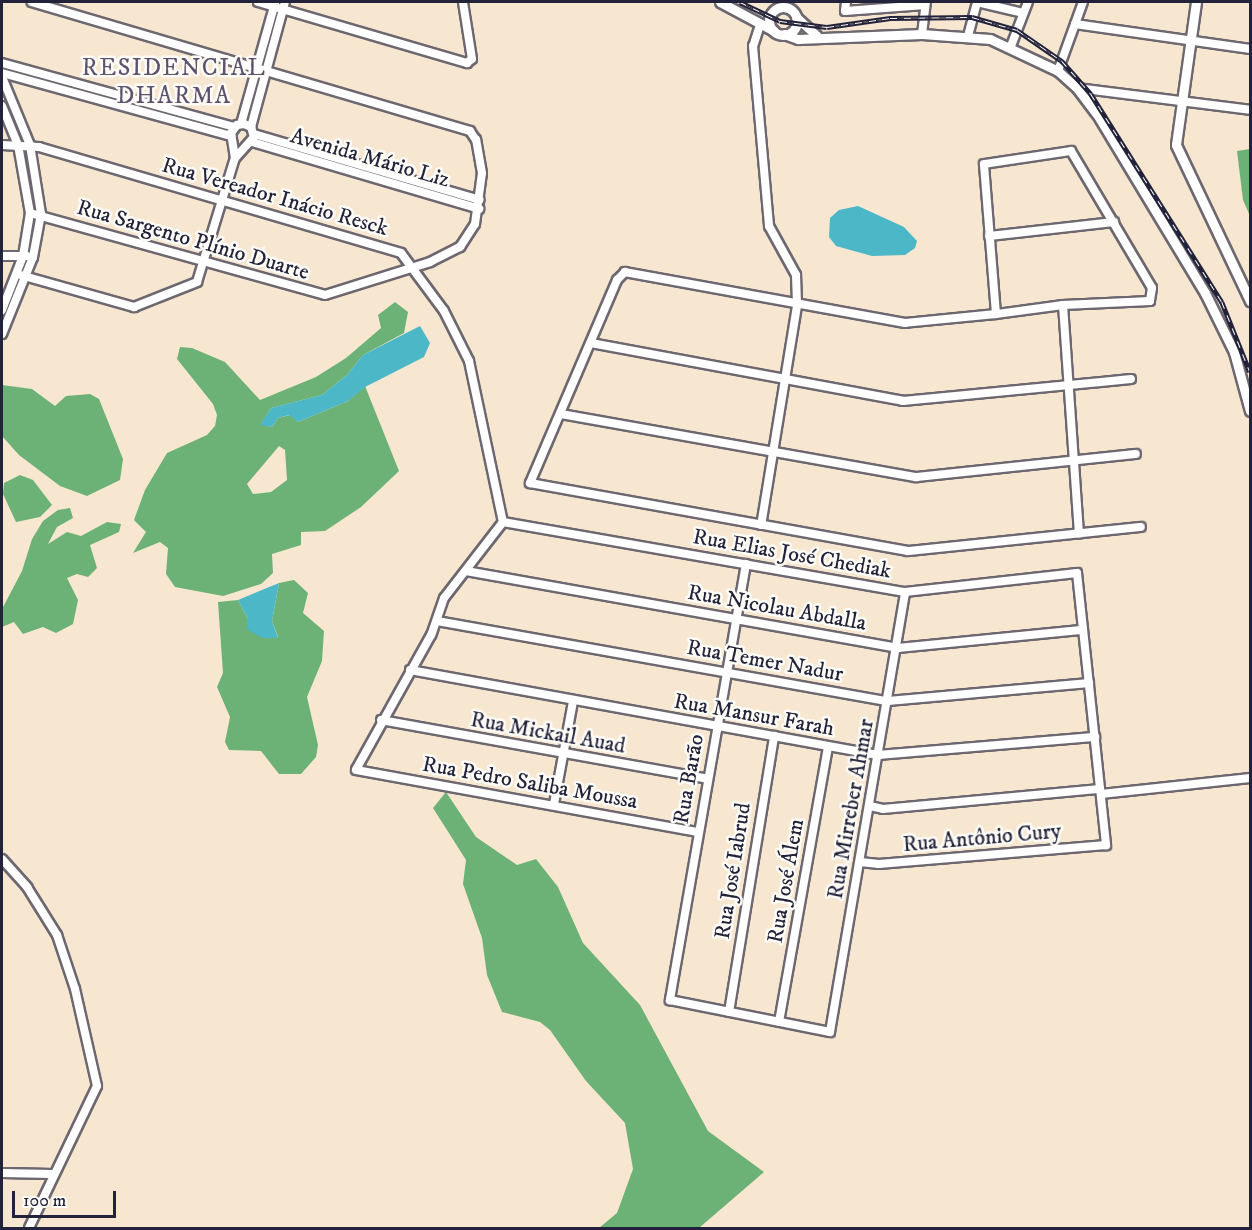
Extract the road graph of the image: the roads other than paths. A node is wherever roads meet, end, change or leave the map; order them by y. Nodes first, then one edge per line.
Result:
1 (32, 2) edge
2 (258, 2) edge
3 (463, 2) edge
4 (720, 2) edge
5 (778, 2) edge
6 (846, 2) edge
7 (977, 2) edge
8 (1028, 2) edge
9 (1083, 2) edge
10 (1196, 2) edge
11 (926, 3) edge
12 (279, 5) edge
13 (792, 10) edge
14 (1023, 13) junction
15 (771, 15) junction
16 (1075, 24) junction
17 (760, 25) junction
18 (774, 31) junction
19 (784, 34) junction
20 (922, 34) junction
21 (817, 36) junction
22 (968, 36) junction
23 (1190, 41) junction
24 (1011, 46) junction
25 (1251, 49) edge
26 (2, 63) edge
27 (255, 69) junction
28 (264, 71) junction
29 (1058, 71) junction
30 (2, 73) edge
31 (2, 77) edge
32 (1077, 88) junction
33 (4, 91) edge
34 (1181, 100) junction
35 (2, 106) edge
36 (1251, 110) edge
37 (237, 125) junction
38 (250, 138) junction
39 (233, 140) junction
40 (2, 145) edge
41 (18, 145) junction
42 (30, 145) junction
43 (235, 158) junction
44 (480, 200) junction
45 (223, 201) junction
46 (479, 209) junction
47 (30, 213) junction
48 (41, 214) junction
49 (1114, 222) junction
50 (989, 236) junction
51 (2, 256) edge
52 (23, 256) junction
53 (33, 257) junction
54 (205, 262) junction
55 (411, 267) junction
56 (17, 274) junction
57 (26, 276) junction
58 (1251, 301) edge
59 (1063, 305) junction
60 (797, 306) junction
61 (2, 310) edge
62 (12, 310) junction
63 (996, 314) junction
64 (2, 334) edge
65 (591, 343) junction
66 (1131, 379) dead end
67 (787, 381) junction
68 (1067, 386) junction
69 (1251, 411) edge
70 (561, 414) junction
71 (773, 454) junction
72 (1137, 454) dead end
73 (1075, 463) junction
74 (503, 522) junction
75 (761, 525) junction
76 (1141, 527) dead end
77 (1079, 533) junction
78 (746, 564) junction
79 (466, 571) junction
80 (905, 592) junction
81 (736, 620) junction
82 (437, 621) junction
83 (1083, 630) junction
84 (898, 648) junction
85 (410, 670) junction
86 (727, 674) junction
87 (1089, 683) junction
88 (573, 701) junction
89 (888, 701) junction
90 (381, 720) junction
91 (717, 726) junction
92 (774, 736) junction
93 (1095, 737) junction
94 (828, 746) junction
95 (563, 755) junction
96 (879, 755) junction
97 (1251, 778) edge
98 (708, 779) junction
99 (1101, 792) junction
100 (554, 804) junction
101 (870, 806) junction
102 (698, 832) junction
103 (2, 859) edge
104 (860, 862) junction
105 (729, 1012) junction
106 (779, 1022) junction
107 (2, 1173) edge
108 (52, 1174) junction
109 (29, 1228) edge

1 - 27 street
2 - 12 street
3 - 12 street
4 - 17 street
5 - 15 street
6 - 11 street
7 - 14 street
7 - 22 street
8 - 14 street
9 - 16 street
10 - 23 street
11 - 20 street
12 - 27 street
12 - 28 street
13 - 15 street
13 - 19 street
13 - 21 street
14 - 24 street
15 - 17 street
15 - 18 street
16 - 23 street
16 - 29 street
17 - 18 street
17 - 60 street
18 - 19 street
19 - 21 street
20 - 21 street
20 - 22 street
22 - 24 street
23 - 25 street
23 - 34 street
24 - 29 street
26 - 37 street
27 - 28 street
27 - 37 street
28 - 38 street
28 - 44 street, Rua Sargento Plínio Duarte
29 - 32 street
30 - 39 street
31 - 33 street
32 - 34 street
32 - 69 street
33 - 42 street
34 - 36 street
34 - 58 street
35 - 41 street
37 - 38 street
37 - 39 street
38 - 39 street
38 - 43 street
38 - 44 street, Avenida Mário Liz
38 - 46 street, Avenida Mário Liz
39 - 43 street
40 - 41 street, Rua Vereador Inácio Resck
41 - 42 street, Rua Vereador Inácio Resck
41 - 47 street
42 - 45 street, Rua Vereador Inácio Resck
42 - 48 street
43 - 45 street
44 - 46 street, Rua Sargento Plínio Duarte
45 - 54 street
45 - 55 street, Rua Vereador Inácio Resck
46 - 55 street, Rua Sargento Plínio Duarte
47 - 48 street, Rua Sargento Plínio Duarte
47 - 52 street
48 - 53 street
48 - 54 street, Rua Sargento Plínio Duarte
49 - 50 street
49 - 50 street
49 - 59 street
50 - 63 street
51 - 52 street
52 - 53 street
52 - 56 street
53 - 57 street
54 - 55 street, Rua Sargento Plínio Duarte
54 - 57 street
55 - 74 street, Rua Vereador Inácio Resck
56 - 57 street
56 - 61 street
57 - 62 street
59 - 63 street
59 - 68 street
60 - 63 street
60 - 65 street
60 - 67 street
61 - 62 street
62 - 64 street
65 - 67 street
65 - 70 street
66 - 68 street
67 - 68 street
67 - 71 street
68 - 73 street
70 - 71 street
70 - 75 street
71 - 73 street
71 - 75 street
72 - 73 street
73 - 77 street
74 - 78 street, Rua Elias José Chediak
74 - 79 street
75 - 77 street
76 - 77 street
78 - 80 street, Rua Elias José Chediak
78 - 81 street, Rua Barão
79 - 81 street, Rua Nicolau Abdalla
79 - 82 street
80 - 83 street, Rua Elias José Chediak
80 - 84 street, Rua Mirreber Ahmar
81 - 84 street, Rua Nicolau Abdalla
81 - 86 street, Rua Barão
82 - 85 street
82 - 86 street, Rua Temer Nadur
83 - 84 street, Rua Nicolau Abdalla
83 - 87 street
84 - 89 street, Rua Mirreber Ahmar
85 - 88 street, Rua Mansur Farah
85 - 90 street
86 - 89 street, Rua Temer Nadur
86 - 91 street, Rua Barão
87 - 89 street, Rua Temer Nadur
87 - 93 street
88 - 91 street, Rua Mansur Farah
88 - 95 street
89 - 96 street, Rua Mirreber Ahmar
90 - 95 street, Rua Mickail Auad
90 - 100 street, Rua Pedro Saliba Moussa
91 - 92 street, Rua Mansur Farah
91 - 98 street, Rua Barão
92 - 94 street, Rua Mansur Farah
92 - 105 street, Rua José Iabrud
93 - 96 street, Rua Mansur Farah
93 - 99 street
94 - 96 street, Rua Mansur Farah
94 - 106 street, Rua José Álem
95 - 98 street, Rua Mickail Auad
95 - 100 street
96 - 101 street, Rua Mirreber Ahmar
97 - 99 street
98 - 102 street, Rua Barão
99 - 101 street
99 - 104 street, Rua Antônio Cury
100 - 102 street, Rua Pedro Saliba Moussa
101 - 104 street, Rua Mirreber Ahmar
102 - 105 street, Rua Barão
103 - 108 street
104 - 106 street, Rua Mirreber Ahmar
105 - 106 street
107 - 108 street
108 - 109 street

